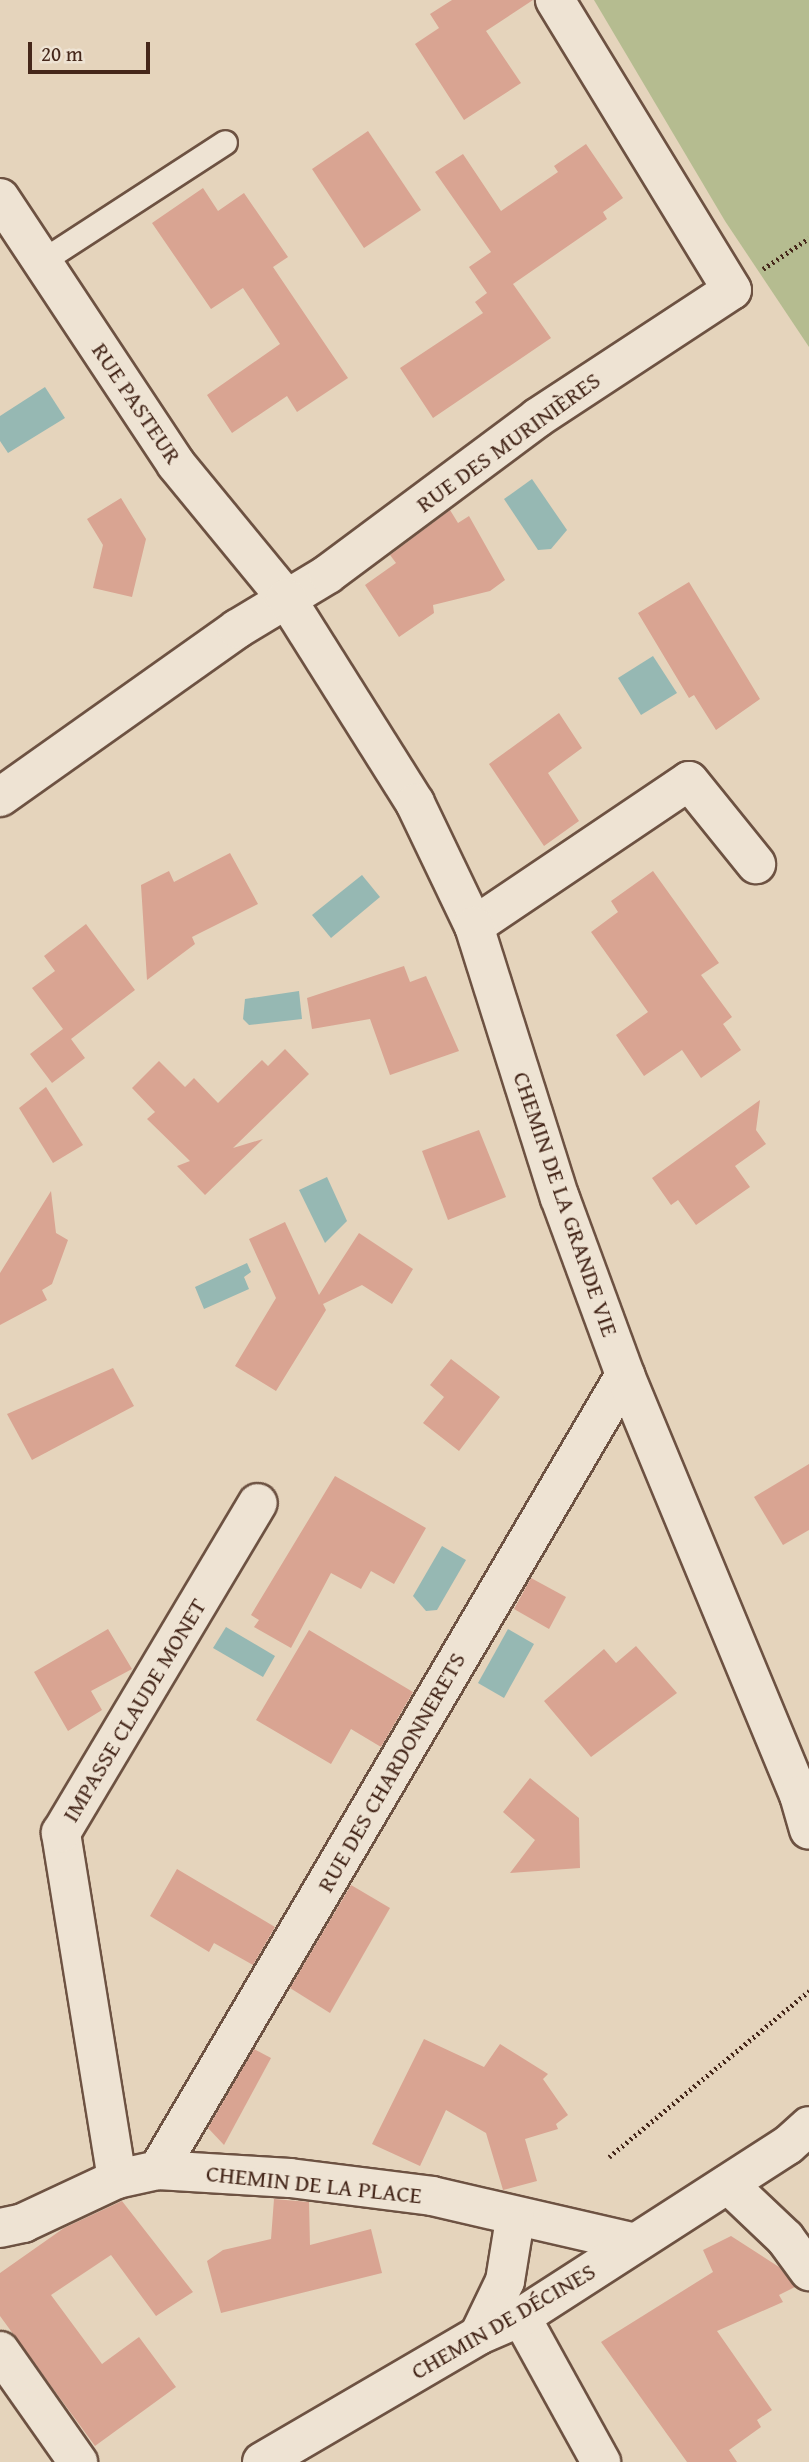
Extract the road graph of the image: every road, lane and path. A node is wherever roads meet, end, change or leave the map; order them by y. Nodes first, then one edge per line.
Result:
1 (555, 0) edge
2 (225, 142) dead end
3 (0, 198) edge
4 (809, 238) edge
5 (42, 261) junction
6 (732, 290) junction
7 (286, 598) junction
8 (0, 797) edge
9 (756, 864) dead end
10 (474, 926) junction
11 (625, 1375) junction
12 (258, 1503) dead end
13 (809, 1829) edge
14 (809, 1992) edge
15 (809, 2126) edge
16 (609, 2157) dead end
17 (158, 2170) junction
18 (117, 2179) junction
19 (728, 2184) junction
20 (515, 2219) junction
21 (0, 2228) edge
22 (635, 2243) junction
23 (809, 2271) edge
24 (521, 2317) junction
25 (479, 2335) junction
26 (0, 2351) edge
27 (78, 2462) edge
28 (262, 2462) edge
29 (601, 2462) edge

1 - 6 street
2 - 5 lane
3 - 5 street, RUE PASTEUR
4 - 6 path
5 - 7 street, RUE PASTEUR
6 - 7 street, RUE DES MURINIÈRES
7 - 8 street, RUE DES MURINIÈRES
7 - 10 street, CHEMIN DE LA GRANDE VIE
9 - 10 street
10 - 11 street, CHEMIN DE LA GRANDE VIE
11 - 13 street, CHEMIN DE LA GRANDE VIE
11 - 17 street, RUE DES CHARDONNERETS
12 - 18 street, IMPASSE CLAUDE MONET
14 - 16 path
15 - 19 street, CHEMIN DE DÉCINES
17 - 18 street, CHEMIN DE LA PLACE
17 - 20 street, CHEMIN DE LA PLACE
18 - 21 street, CHEMIN DE LA PLACE
19 - 22 street, CHEMIN DE DÉCINES
19 - 23 street
20 - 22 street, CHEMIN DE LA PLACE
20 - 25 street
22 - 24 street, CHEMIN DE DÉCINES
24 - 25 street, CHEMIN DE DÉCINES
24 - 29 street
25 - 28 street, CHEMIN DE DÉCINES
26 - 27 street

